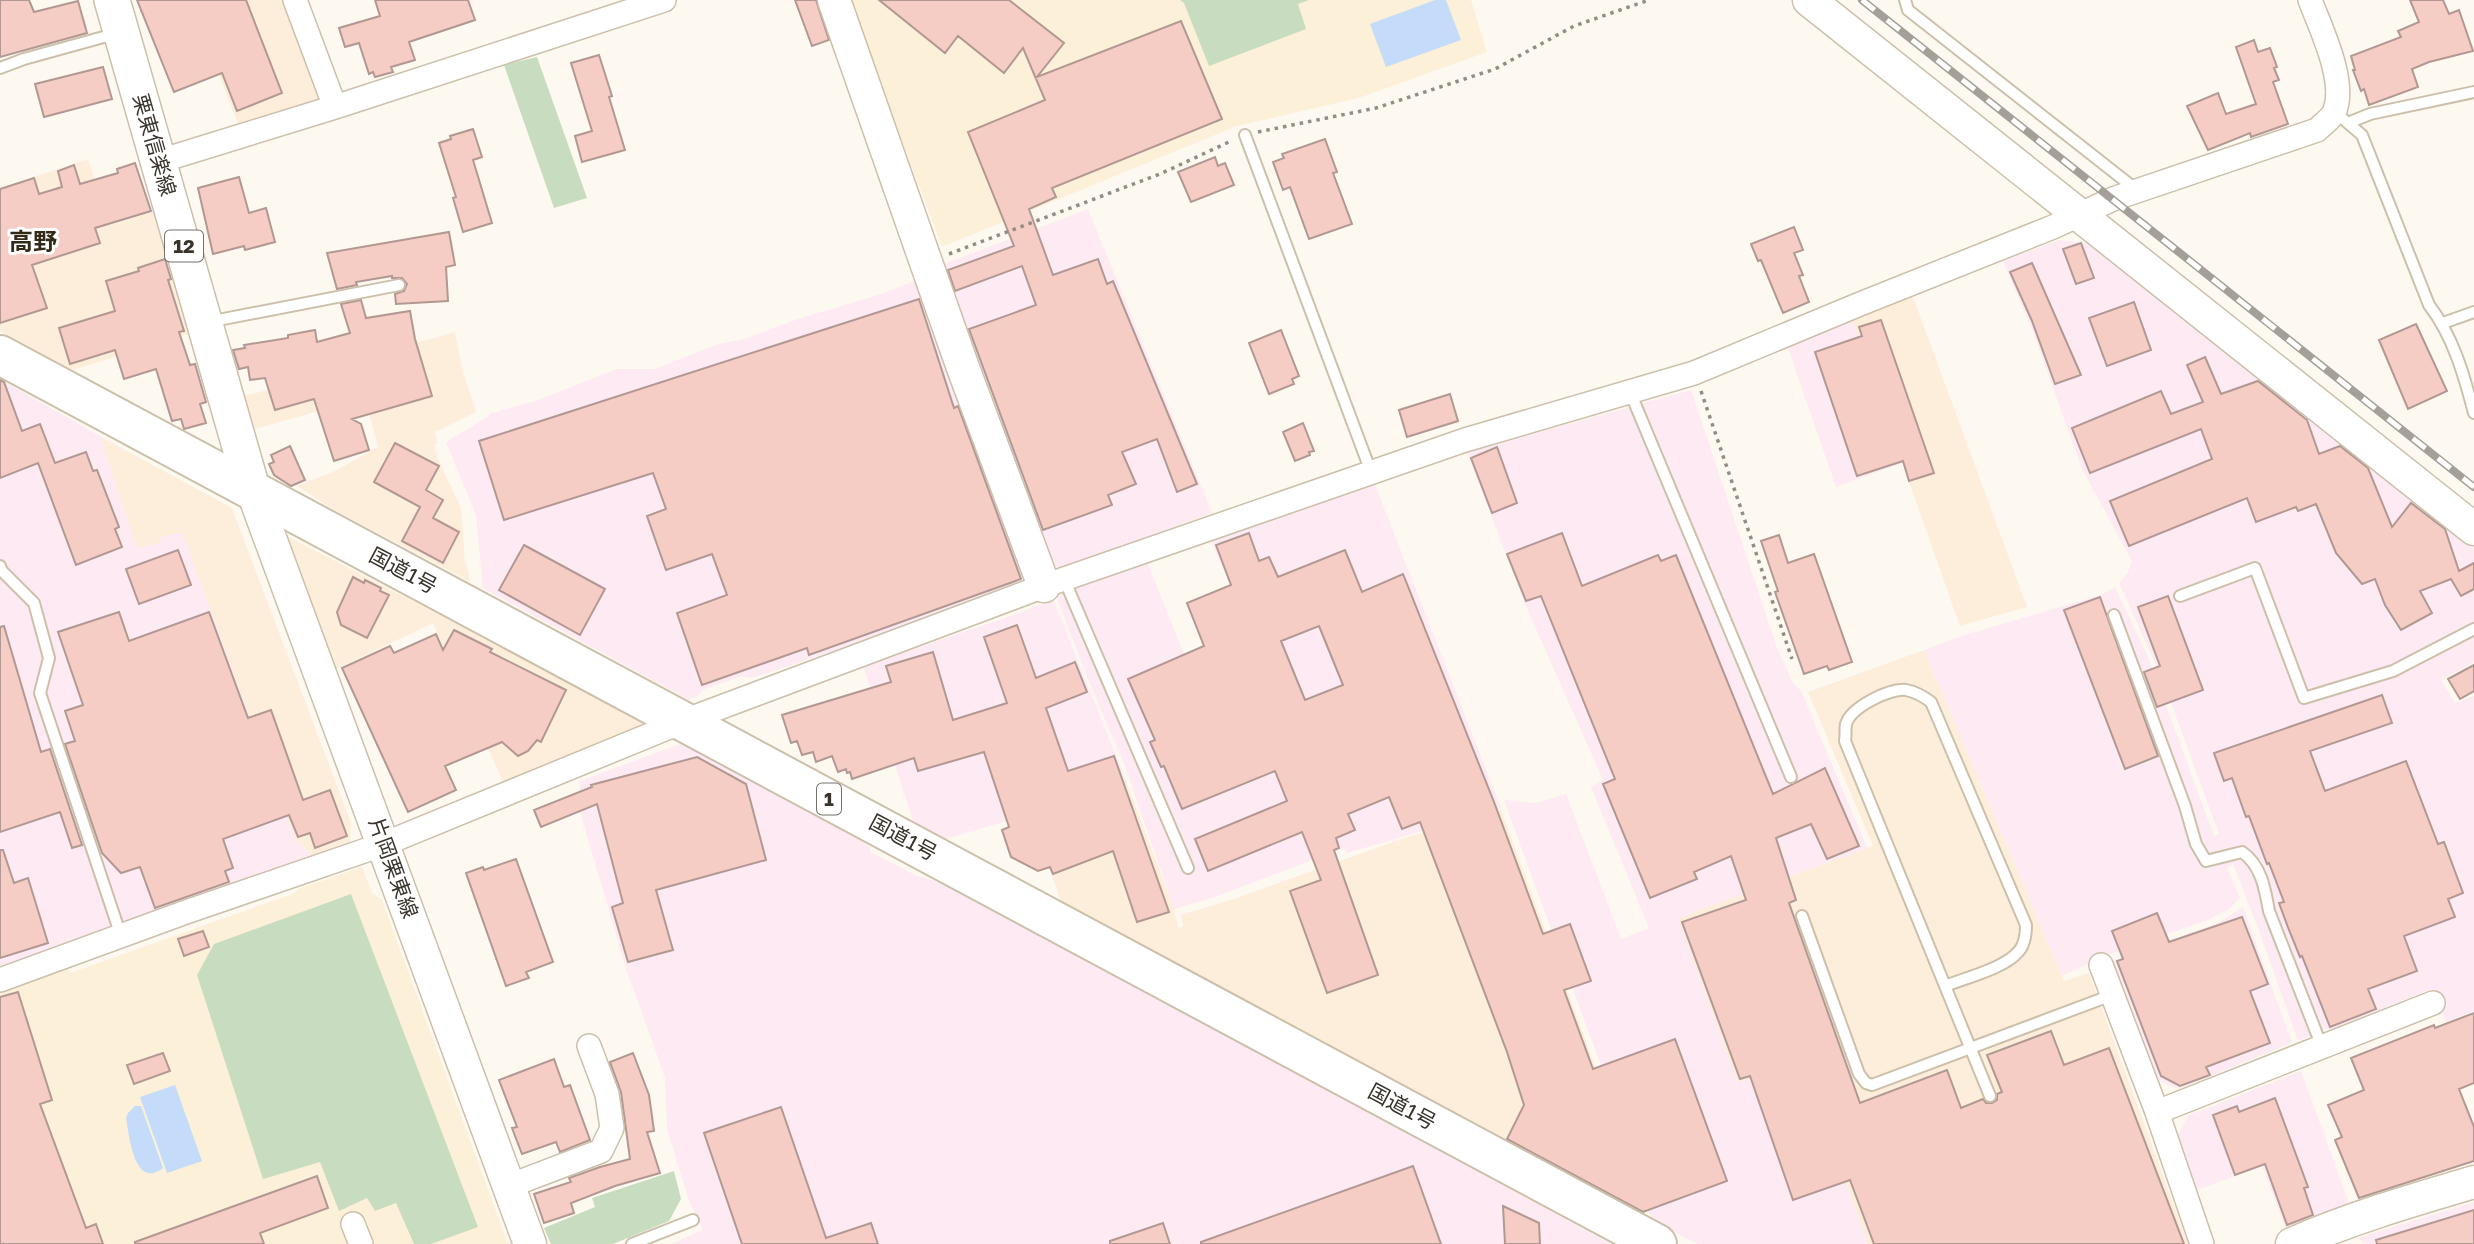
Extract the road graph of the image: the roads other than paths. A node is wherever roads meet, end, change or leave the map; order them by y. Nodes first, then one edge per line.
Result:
1 (295, 0) edge
2 (664, 0) edge
3 (835, 0) edge
4 (1809, 0) edge
5 (1905, 0) edge
6 (2310, 0) edge
7 (117, 16) edge
8 (0, 68) edge
9 (2474, 92) edge
10 (335, 107) junction
11 (2342, 118) junction
12 (1245, 135) road end
13 (160, 161) junction
14 (2138, 191) junction
15 (2080, 216) junction
16 (399, 285) dead end
17 (2474, 312) edge
18 (206, 323) junction
19 (2443, 323) junction
20 (0, 355) edge
21 (1630, 392) junction
22 (2474, 413) edge
23 (1371, 472) junction
24 (253, 492) junction
25 (2474, 529) edge
26 (0, 566) edge
27 (1054, 582) junction
28 (2180, 596) dead end
29 (2115, 615) dead end
30 (2474, 629) edge
31 (684, 721) junction
32 (1791, 777) dead end
33 (384, 844) junction
34 (1188, 868) dead end
35 (1802, 916) dead end
36 (121, 936) junction
37 (2101, 965) dead end
38 (0, 980) edge
39 (1945, 986) junction
40 (2112, 995) junction
41 (2433, 1003) dead end
42 (589, 1046) dead end
43 (2322, 1047) junction
44 (1971, 1048) junction
45 (1990, 1096) dead end
46 (2157, 1112) junction
47 (2474, 1182) edge
48 (509, 1186) junction
49 (693, 1220) dead end
50 (530, 1244) edge
51 (632, 1244) edge
52 (1657, 1244) edge
53 (2202, 1244) edge
54 (2292, 1244) edge

1 - 10 street
2 - 10 street
3 - 27 street
4 - 15 street
5 - 14 lane
6 - 11 street
7 - 8 lane
7 - 13 main road, 栗東信楽線 / 12
9 - 11 lane
10 - 13 street
11 - 14 street
11 - 19 lane
12 - 23 lane
13 - 18 main road, 栗東信楽線 / 12
14 - 15 street
15 - 21 street
15 - 25 street
16 - 18 lane
17 - 19 lane
18 - 24 main road, 栗東信楽線 / 12
19 - 22 lane
20 - 24 highway, 国道1号 / 1
21 - 23 street
21 - 32 lane
23 - 27 street
24 - 31 highway, 国道1号 / 1
24 - 33 street, 片岡栗東線
26 - 36 lane
27 - 31 street
27 - 34 lane
28 - 30 lane
29 - 43 lane
31 - 33 street
31 - 52 highway, 国道1号 / 1
33 - 36 street
33 - 48 street, 片岡栗東線
35 - 44 lane
36 - 38 street
37 - 40 street
39 - 39 lane
39 - 44 lane
40 - 44 lane
40 - 46 street
41 - 43 street
42 - 48 street
43 - 46 street
44 - 45 lane
46 - 53 street
47 - 54 street
48 - 50 street, 片岡栗東線
49 - 51 lane

